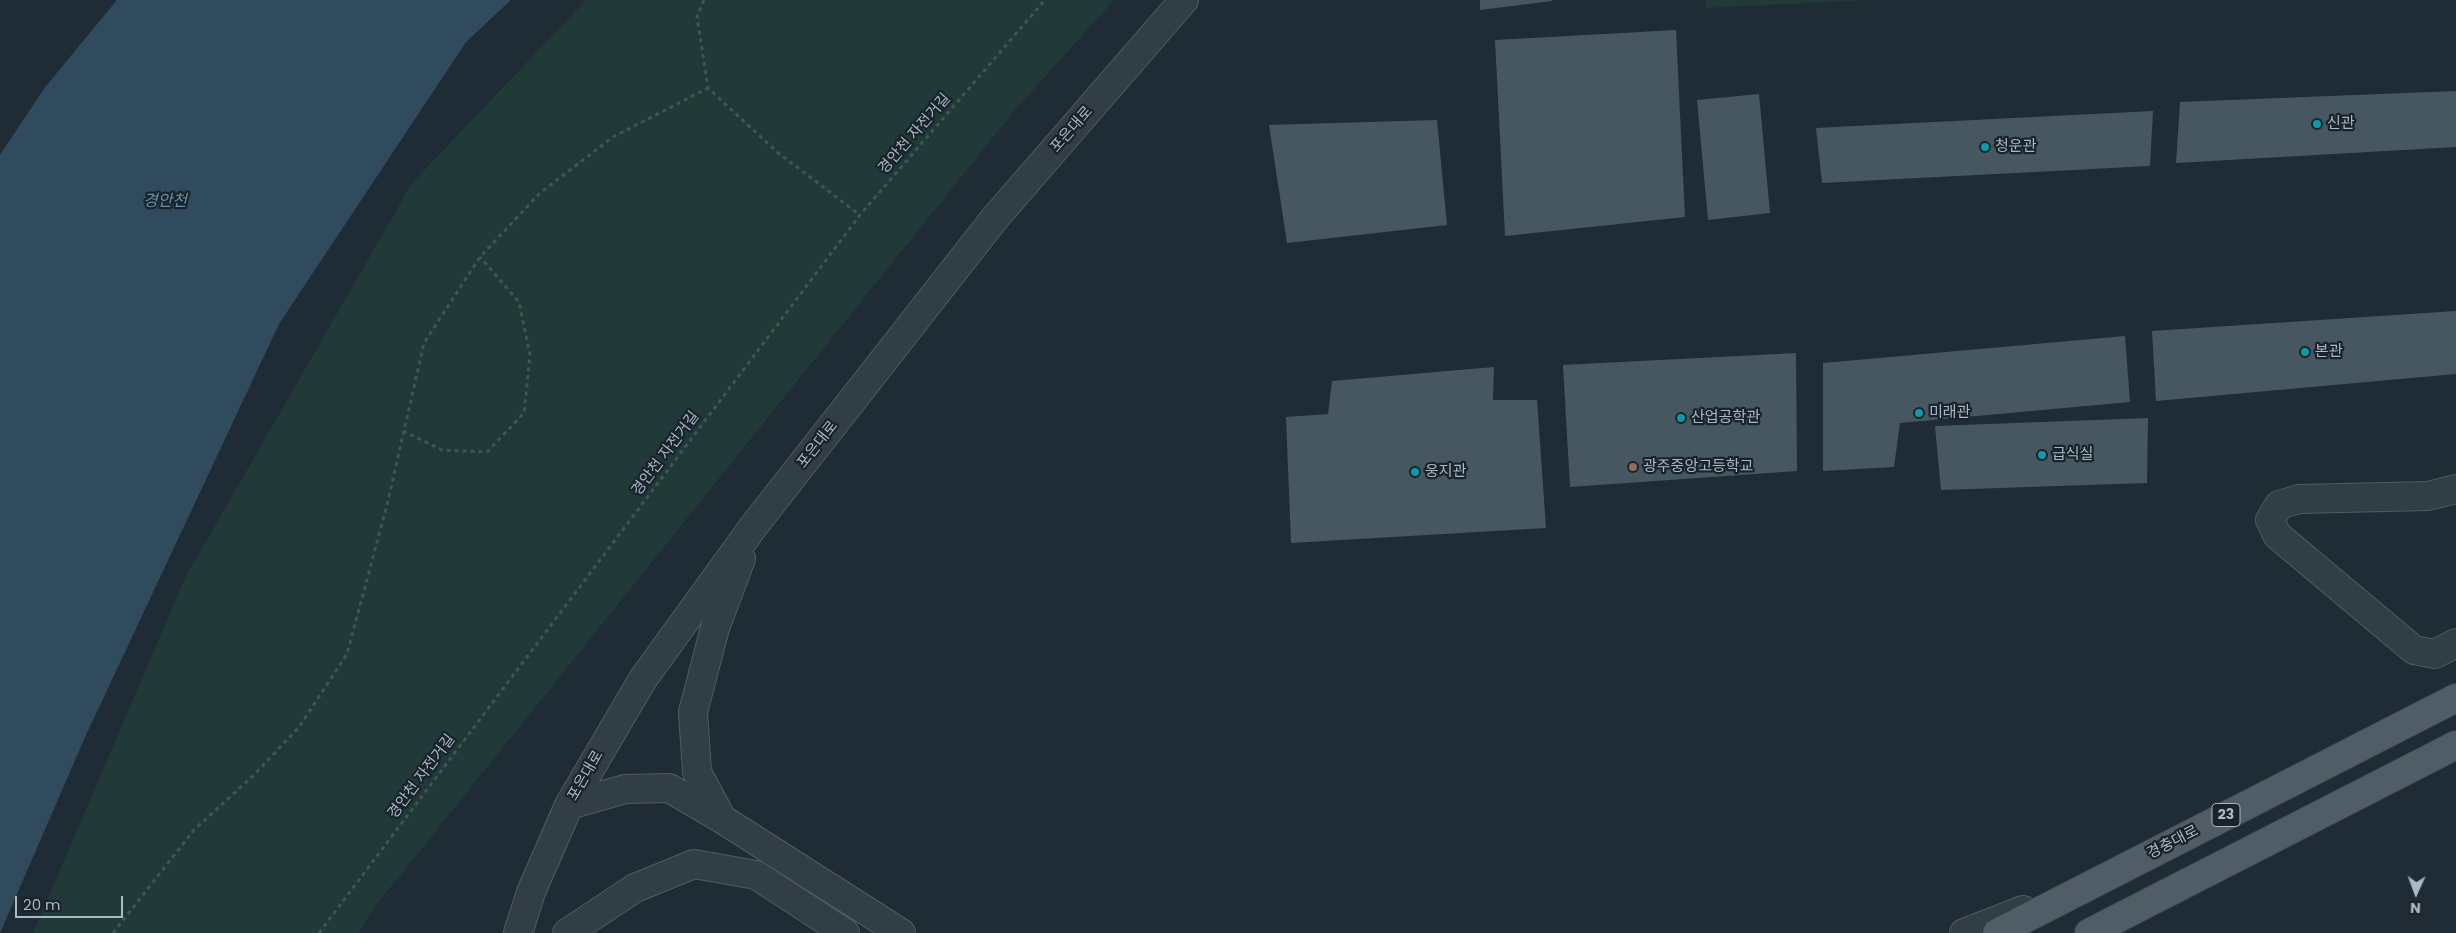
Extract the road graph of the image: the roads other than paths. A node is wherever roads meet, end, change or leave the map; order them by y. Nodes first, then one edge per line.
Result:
1 (1184, 0) edge
2 (2456, 490) edge
3 (753, 527) junction
4 (2456, 643) edge
5 (2456, 698) edge
6 (2456, 745) edge
7 (569, 805) junction
8 (722, 819) junction
9 (2108, 876) junction
10 (518, 933) edge
11 (567, 933) edge
12 (845, 933) edge
13 (901, 933) edge
14 (1964, 933) edge
15 (1997, 933) edge
16 (2089, 933) edge

1 - 3 street, 포은대로
2 - 4 street
3 - 7 street, 포은대로
3 - 8 street
5 - 9 main road, 경충대로 / 23
6 - 16 main road
7 - 8 street
7 - 10 street, 포은대로
8 - 13 street
9 - 14 street
9 - 15 main road, 경충대로 / 23
11 - 12 street

